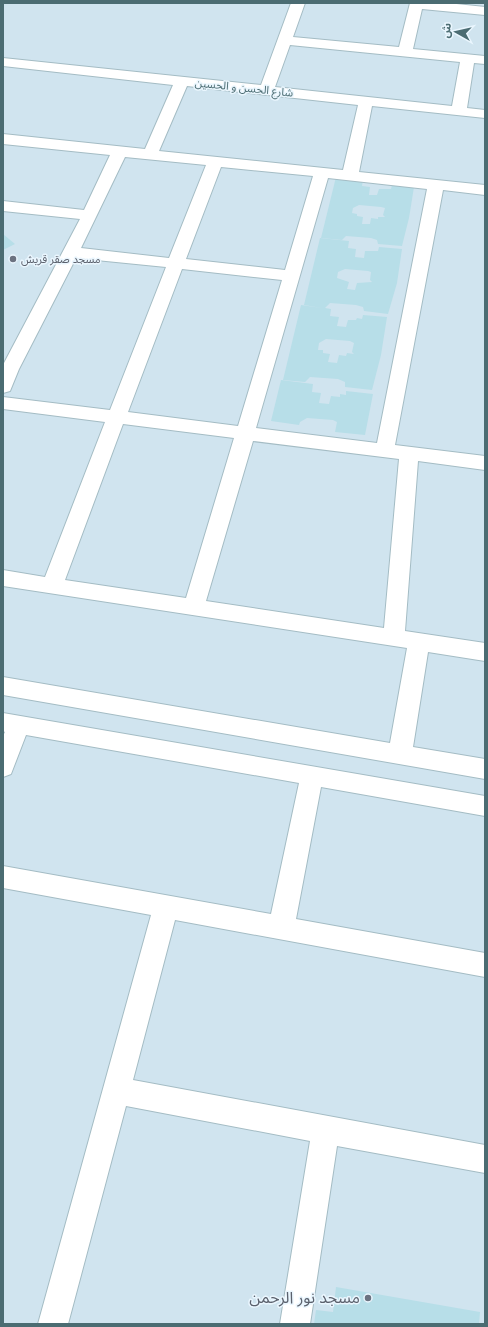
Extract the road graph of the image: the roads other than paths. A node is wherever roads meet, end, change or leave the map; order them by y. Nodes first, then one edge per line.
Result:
1 (298, 3) edge
2 (417, 4) edge
3 (485, 12) edge
4 (284, 40) junction
5 (405, 52) junction
6 (468, 59) junction
7 (485, 60) edge
8 (3, 62) edge
9 (182, 81) junction
10 (266, 90) junction
11 (366, 101) junction
12 (459, 111) junction
13 (485, 114) edge
14 (3, 139) edge
15 (120, 151) junction
16 (150, 155) junction
17 (215, 161) junction
18 (322, 173) junction
19 (350, 176) junction
20 (436, 185) junction
21 (485, 190) edge
22 (3, 206) edge
23 (90, 215) junction
24 (71, 252) junction
25 (176, 264) junction
26 (292, 276) junction
27 (7, 368) edge
28 (3, 387) edge
29 (3, 403) edge
30 (117, 417) junction
31 (245, 433) junction
32 (385, 450) junction
33 (409, 454) junction
34 (485, 463) edge
35 (3, 578) edge
36 (52, 585) junction
37 (194, 607) junction
38 (394, 638) junction
39 (419, 642) junction
40 (485, 652) edge
41 (3, 686) edge
42 (11, 723) edge
43 (400, 754) junction
44 (3, 767) edge
45 (485, 769) edge
46 (312, 776) junction
47 (485, 806) edge
48 (3, 877) edge
49 (166, 907) junction
50 (281, 928) junction
51 (485, 965) edge
52 (116, 1091) junction
53 (326, 1129) junction
54 (485, 1159) edge
55 (53, 1324) edge
56 (295, 1324) edge

1 - 4 street
2 - 3 street
2 - 5 street
4 - 5 street
4 - 10 street
5 - 6 street
6 - 7 street
6 - 12 street
8 - 9 street, شارع الحسن و الحسين
9 - 10 street, شارع الحسن و الحسين
9 - 16 street
10 - 11 street, شارع الحسن و الحسين
11 - 12 street, شارع الحسن و الحسين
11 - 19 street
12 - 13 street, شارع الحسن و الحسين
14 - 15 street
15 - 16 street
15 - 23 street
16 - 17 street
17 - 18 street
17 - 25 street
18 - 19 street
18 - 26 street
19 - 20 street
20 - 21 street
20 - 32 street
22 - 23 street
23 - 24 street
24 - 25 street
24 - 27 street
25 - 26 street
25 - 30 street
26 - 31 street
27 - 28 street
29 - 30 street
30 - 31 street
30 - 36 street
31 - 32 street
31 - 37 street
32 - 33 street
33 - 34 street
33 - 38 street
35 - 36 street
36 - 37 street
37 - 38 street
38 - 39 street
39 - 40 street
39 - 43 street
41 - 43 street
42 - 44 street
42 - 46 street
43 - 45 street
46 - 47 street
46 - 50 street
48 - 49 street
49 - 50 street
49 - 52 street
50 - 51 street
52 - 53 street
52 - 55 street
53 - 54 street
53 - 56 street

